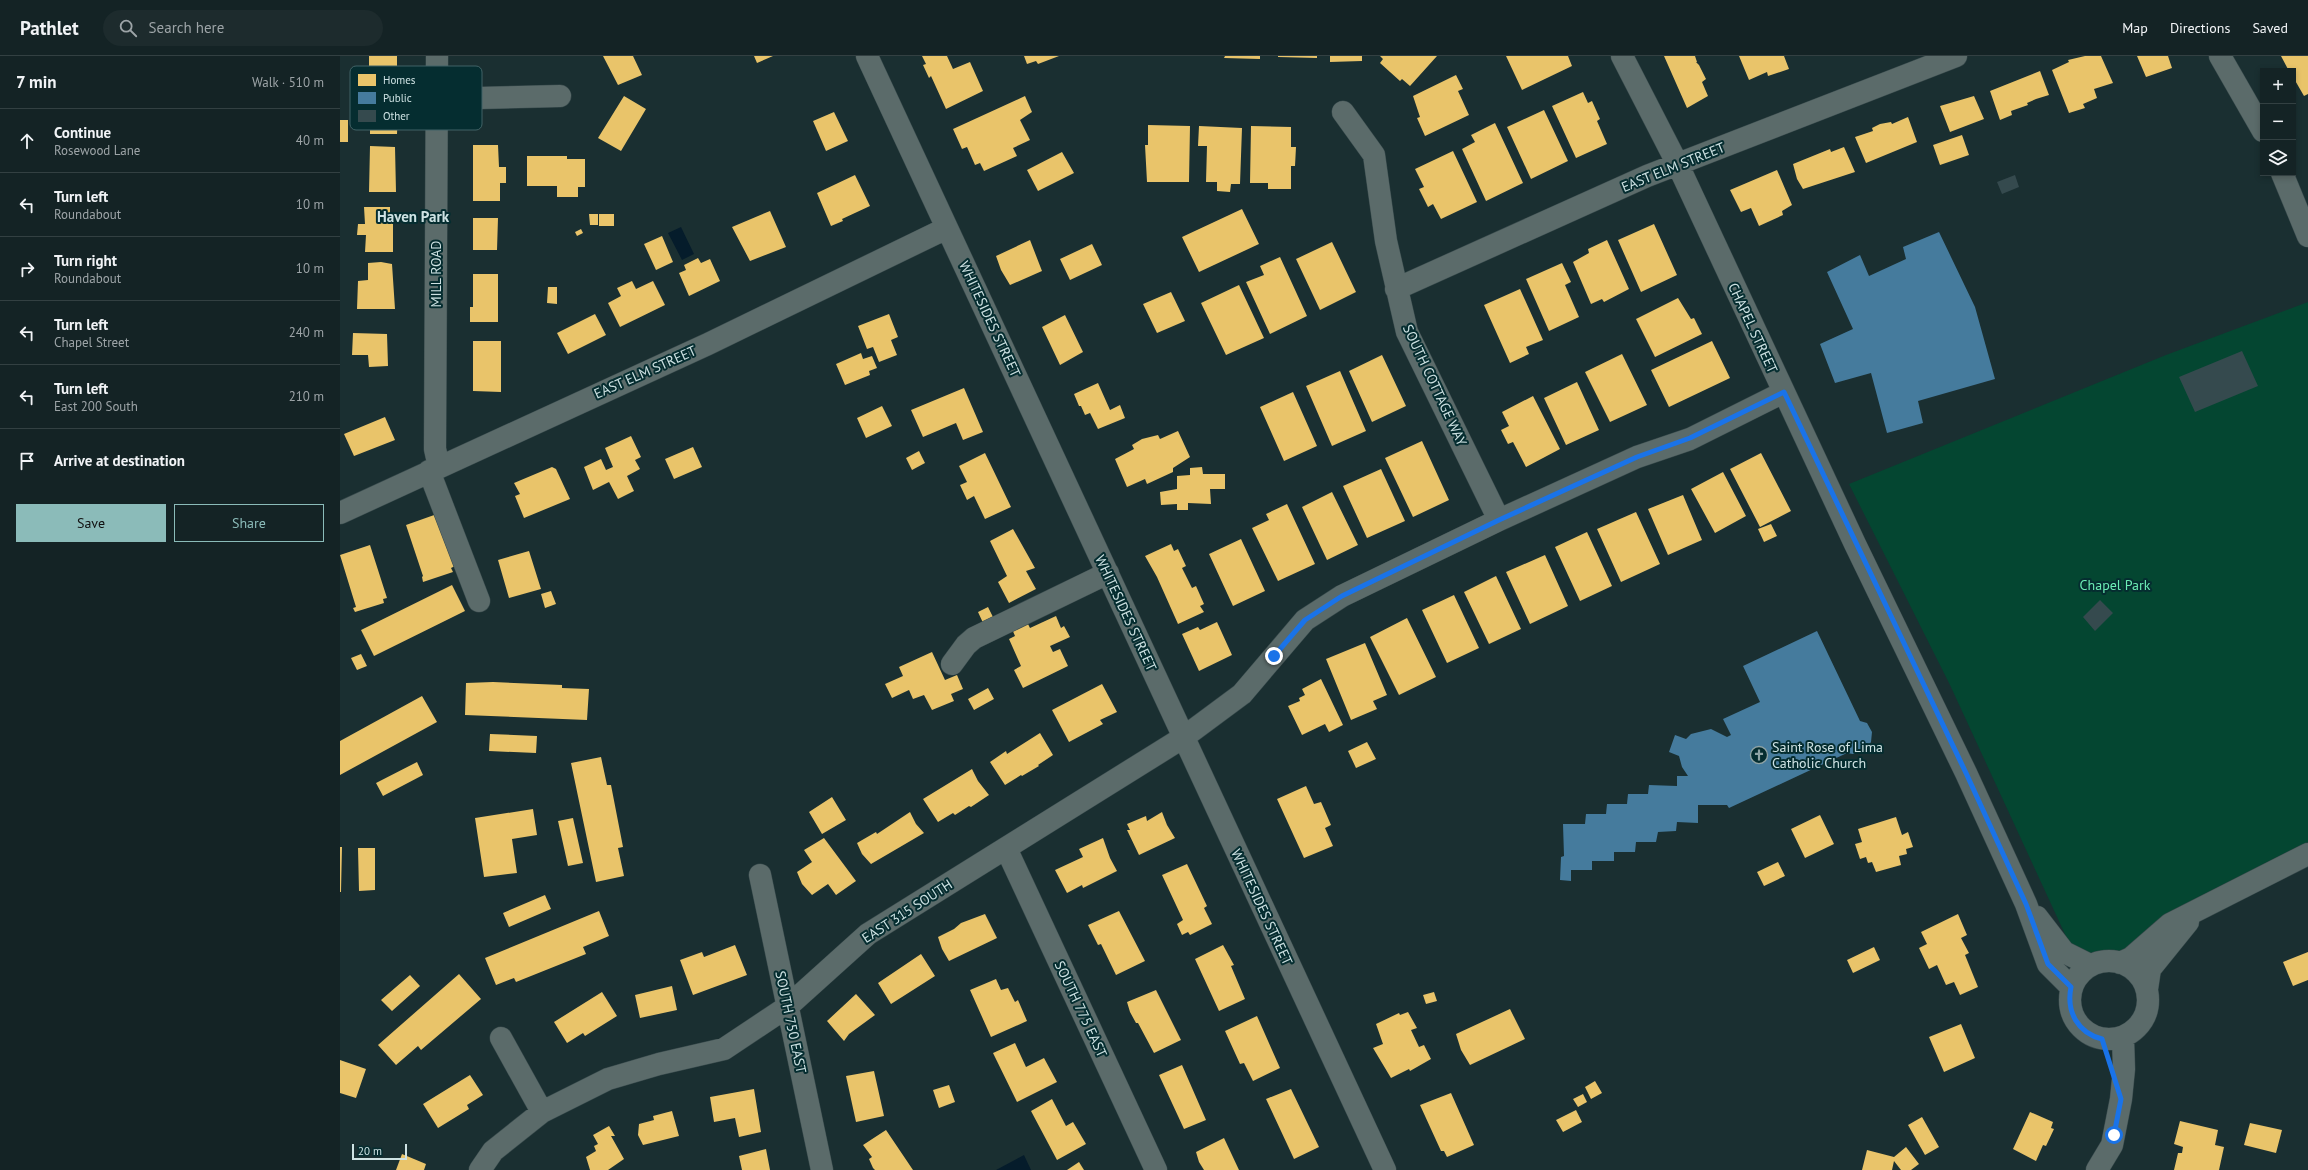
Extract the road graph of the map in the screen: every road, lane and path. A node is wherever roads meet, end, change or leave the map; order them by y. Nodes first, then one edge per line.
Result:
1 (867, 56) edge
2 (1622, 56) edge
3 (1956, 56) edge
4 (2220, 56) edge
5 (560, 96) dead end
6 (482, 97) edge
7 (1343, 112) dead end
8 (2260, 126) edge
9 (437, 130) edge
10 (1678, 165) junction
11 (2283, 176) edge
12 (947, 228) junction
13 (2308, 236) edge
14 (1396, 289) junction
15 (1784, 392) junction
16 (434, 469) junction
17 (340, 513) edge
18 (1499, 520) junction
19 (1108, 573) junction
20 (479, 601) dead end
21 (952, 664) dead end
22 (1184, 737) junction
23 (1006, 848) junction
24 (2308, 854) edge
25 (760, 875) dead end
26 (2026, 904) junction
27 (2196, 911) junction
28 (2120, 963) junction
29 (2090, 966) junction
30 (2071, 987) junction
31 (2147, 988) junction
32 (788, 1007) junction
33 (501, 1038) dead end
34 (2113, 1038) junction
35 (542, 1112) junction
36 (480, 1170) edge
37 (822, 1170) edge
38 (1156, 1170) edge
39 (1385, 1170) edge
40 (2097, 1170) edge

1 - 12 street, WHITESIDES STREET
2 - 10 street, CHAPEL STREET
3 - 10 street, EAST ELM STREET
4 - 8 street
5 - 6 street
7 - 14 street, SOUTH COTTAGE WAY
9 - 16 street, MILL ROAD
10 - 14 street, EAST ELM STREET
10 - 15 street, CHAPEL STREET
11 - 13 street
12 - 16 street, EAST ELM STREET
12 - 19 street, WHITESIDES STREET
14 - 18 street, SOUTH COTTAGE WAY
15 - 18 street, EAST 315 SOUTH
15 - 26 street, CHAPEL STREET
16 - 17 street, EAST ELM STREET
16 - 20 street, MILL ROAD
18 - 22 street, EAST 315 SOUTH
19 - 21 street
19 - 22 street, WHITESIDES STREET
22 - 23 street, EAST 315 SOUTH
22 - 39 street, WHITESIDES STREET
23 - 32 street, EAST 315 SOUTH
23 - 38 street, SOUTH 775 EAST
24 - 27 street
25 - 32 street, SOUTH 750 EAST
26 - 29 street, CHAPEL STREET
26 - 30 street, CHAPEL STREET
27 - 28 street
27 - 31 street
28 - 29 street
28 - 31 street
29 - 30 street
30 - 34 street
31 - 34 street
32 - 35 street, EAST 315 SOUTH
32 - 37 street, SOUTH 750 EAST
33 - 35 street
34 - 40 street
35 - 36 street, EAST 315 SOUTH

